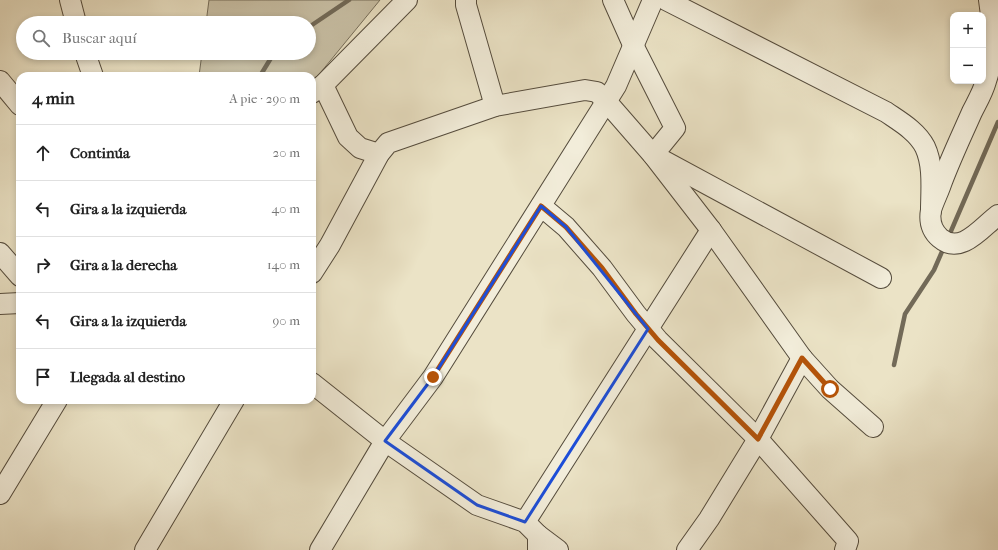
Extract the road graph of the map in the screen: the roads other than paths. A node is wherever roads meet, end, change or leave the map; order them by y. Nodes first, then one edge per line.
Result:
1 (70, 0) edge
2 (407, 0) edge
3 (466, 0) edge
4 (613, 0) edge
5 (653, 0) edge
6 (666, 0) edge
7 (989, 0) edge
8 (74, 16) edge
9 (634, 47) junction
10 (87, 60) edge
11 (92, 72) edge
12 (0, 81) edge
13 (318, 89) edge
14 (16, 100) edge
15 (606, 101) junction
16 (495, 106) junction
17 (379, 154) junction
18 (653, 155) junction
19 (541, 206) junction
20 (931, 211) junction
21 (998, 215) edge
22 (711, 230) junction
23 (0, 253) edge
24 (316, 267) edge
25 (16, 271) edge
26 (881, 278) dead end
27 (16, 303) edge
28 (0, 304) edge
29 (648, 329) junction
30 (802, 358) junction
31 (316, 386) edge
32 (55, 404) edge
33 (232, 404) edge
34 (873, 427) dead end
35 (758, 439) junction
36 (385, 441) junction
37 (0, 494) edge
38 (534, 536) edge
39 (145, 550) edge
40 (320, 550) edge
41 (558, 550) edge
42 (687, 550) edge
43 (845, 550) edge

1 - 8 street
2 - 13 street
3 - 16 street
4 - 9 street
5 - 9 street
6 - 20 street
7 - 20 street
9 - 15 street
9 - 18 street
10 - 11 street
12 - 14 street
13 - 17 street
15 - 16 street
15 - 18 street
15 - 19 street
16 - 17 street
17 - 24 street
18 - 22 street
18 - 26 street
19 - 29 street
19 - 36 street
20 - 21 street
22 - 29 street
22 - 30 street
23 - 25 street
27 - 28 street
29 - 35 street
29 - 38 street
30 - 34 street
30 - 35 street
31 - 36 street
32 - 37 street
33 - 39 street
35 - 42 street
35 - 43 street
36 - 38 street
36 - 40 street
38 - 41 street

